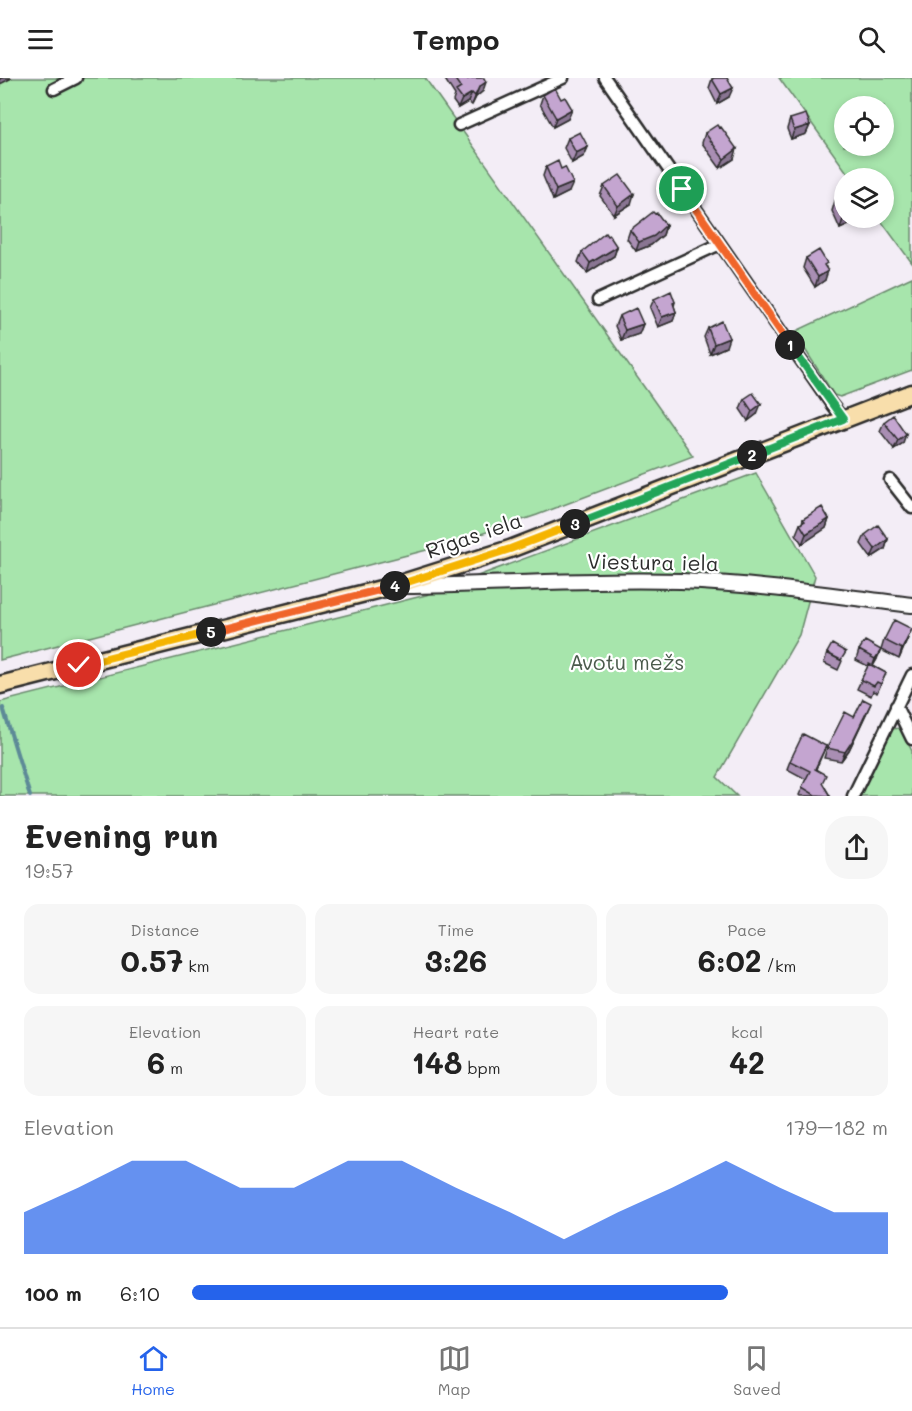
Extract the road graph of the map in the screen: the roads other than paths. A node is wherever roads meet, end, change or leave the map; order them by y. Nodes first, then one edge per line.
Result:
1 (76, 78) edge
2 (563, 78) edge
3 (605, 78) edge
4 (54, 89) dead end
5 (459, 125) dead end
6 (720, 244) junction
7 (598, 300) dead end
8 (912, 393) edge
9 (843, 419) junction
10 (890, 480) dead end
11 (912, 508) edge
12 (393, 586) junction
13 (912, 605) edge
14 (912, 675) edge
15 (0, 685) edge
16 (896, 706) junction
17 (912, 739) edge
18 (852, 796) edge

1 - 4 street
2 - 5 street
3 - 6 street
6 - 7 street
6 - 9 street
8 - 9 main road, Rīgas iela
9 - 12 main road, Rīgas iela
10 - 11 street
12 - 13 street, Viestura iela
12 - 15 main road, Rīgas iela
14 - 16 street
16 - 17 street
16 - 18 street

